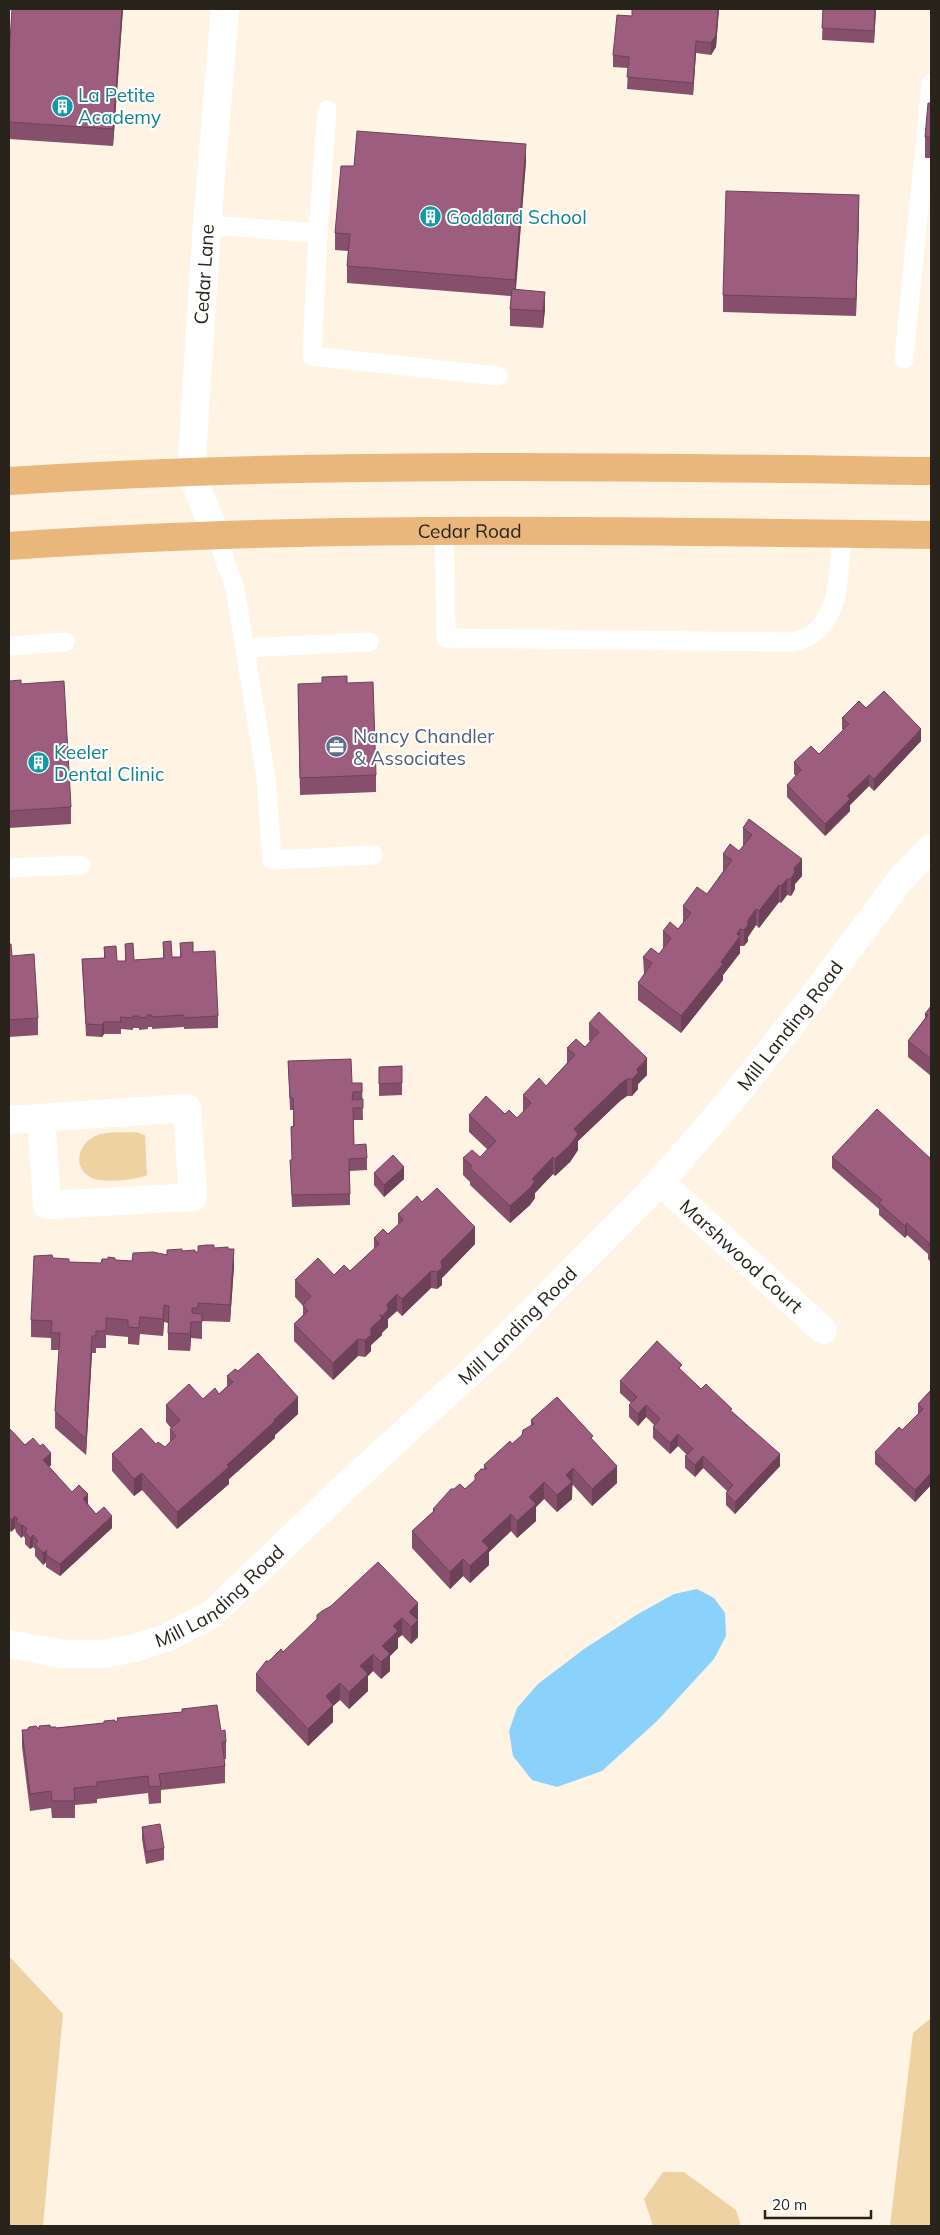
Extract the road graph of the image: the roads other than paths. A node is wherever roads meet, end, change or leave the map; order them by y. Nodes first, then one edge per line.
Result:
1 (225, 9) edge
2 (931, 83) edge
3 (327, 110) dead end
4 (207, 225) junction
5 (318, 233) junction
6 (904, 359) dead end
7 (498, 376) dead end
8 (931, 471) edge
9 (191, 472) junction
10 (9, 482) edge
11 (444, 532) junction
12 (842, 533) junction
13 (931, 534) edge
14 (216, 535) junction
15 (9, 546) edge
16 (65, 642) dead end
17 (369, 642) dead end
18 (9, 646) edge
19 (245, 648) junction
20 (931, 848) edge
21 (373, 855) dead end
22 (81, 865) dead end
23 (9, 868) edge
24 (40, 1118) junction
25 (9, 1120) edge
26 (660, 1182) junction
27 (823, 1330) dead end
28 (9, 1644) edge

1 - 4 street, Cedar Lane
2 - 6 lane
3 - 5 lane
4 - 5 lane
4 - 9 street, Cedar Lane
5 - 7 lane
8 - 9 main road
9 - 10 main road
9 - 14 street, Cedar Lane
11 - 12 main road, Cedar Road
11 - 12 lane
11 - 14 main road, Cedar Road
12 - 13 main road, Cedar Road
14 - 15 main road, Cedar Road
14 - 19 lane
16 - 18 lane
17 - 19 lane
19 - 21 lane
20 - 26 street, Mill Landing Road
22 - 23 lane
24 - 24 street
24 - 25 street
26 - 27 street, Marshwood Court
26 - 28 street, Mill Landing Road

